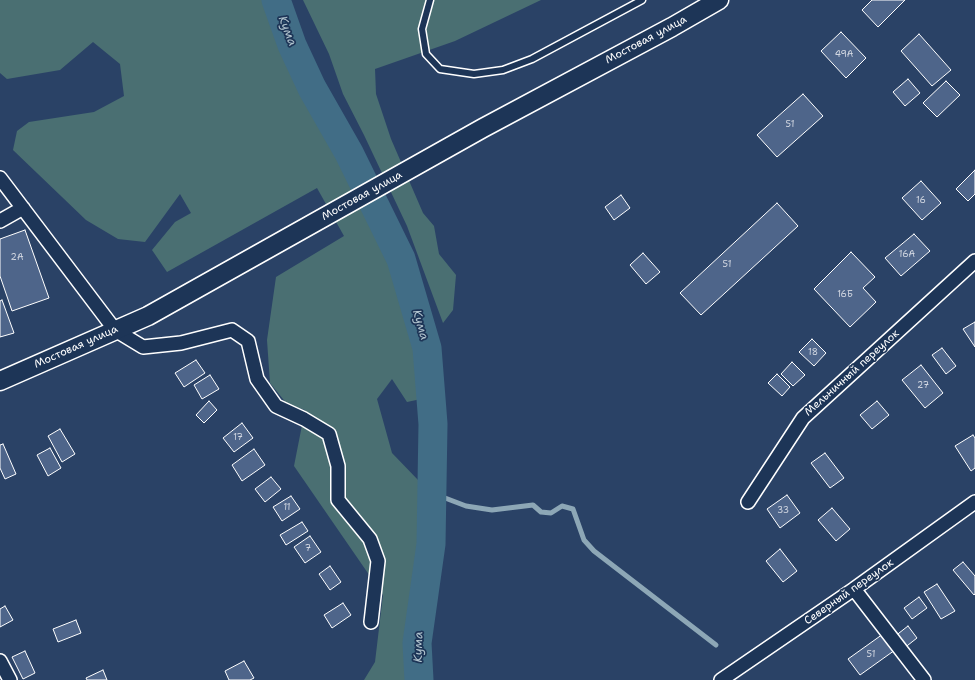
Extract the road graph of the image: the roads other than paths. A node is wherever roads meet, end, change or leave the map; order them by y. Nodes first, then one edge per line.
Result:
1 (430, 0) edge
2 (642, 0) edge
3 (719, 0) edge
4 (0, 178) edge
5 (23, 208) junction
6 (0, 221) edge
7 (975, 261) edge
8 (115, 330) junction
9 (0, 381) edge
10 (748, 502) dead end
11 (975, 502) edge
12 (854, 589) junction
13 (371, 622) dead end
14 (0, 661) edge
15 (10, 680) edge
16 (722, 680) edge
17 (924, 680) edge

1 - 2 lane
3 - 8 main road, Мостовая улица
4 - 5 street
5 - 6 street
5 - 8 street
7 - 10 street, Мельничный переулок
8 - 9 main road, Мостовая улица
8 - 13 street
11 - 12 street, Северный переулок
12 - 16 street, Северный переулок
12 - 17 street
14 - 15 street

